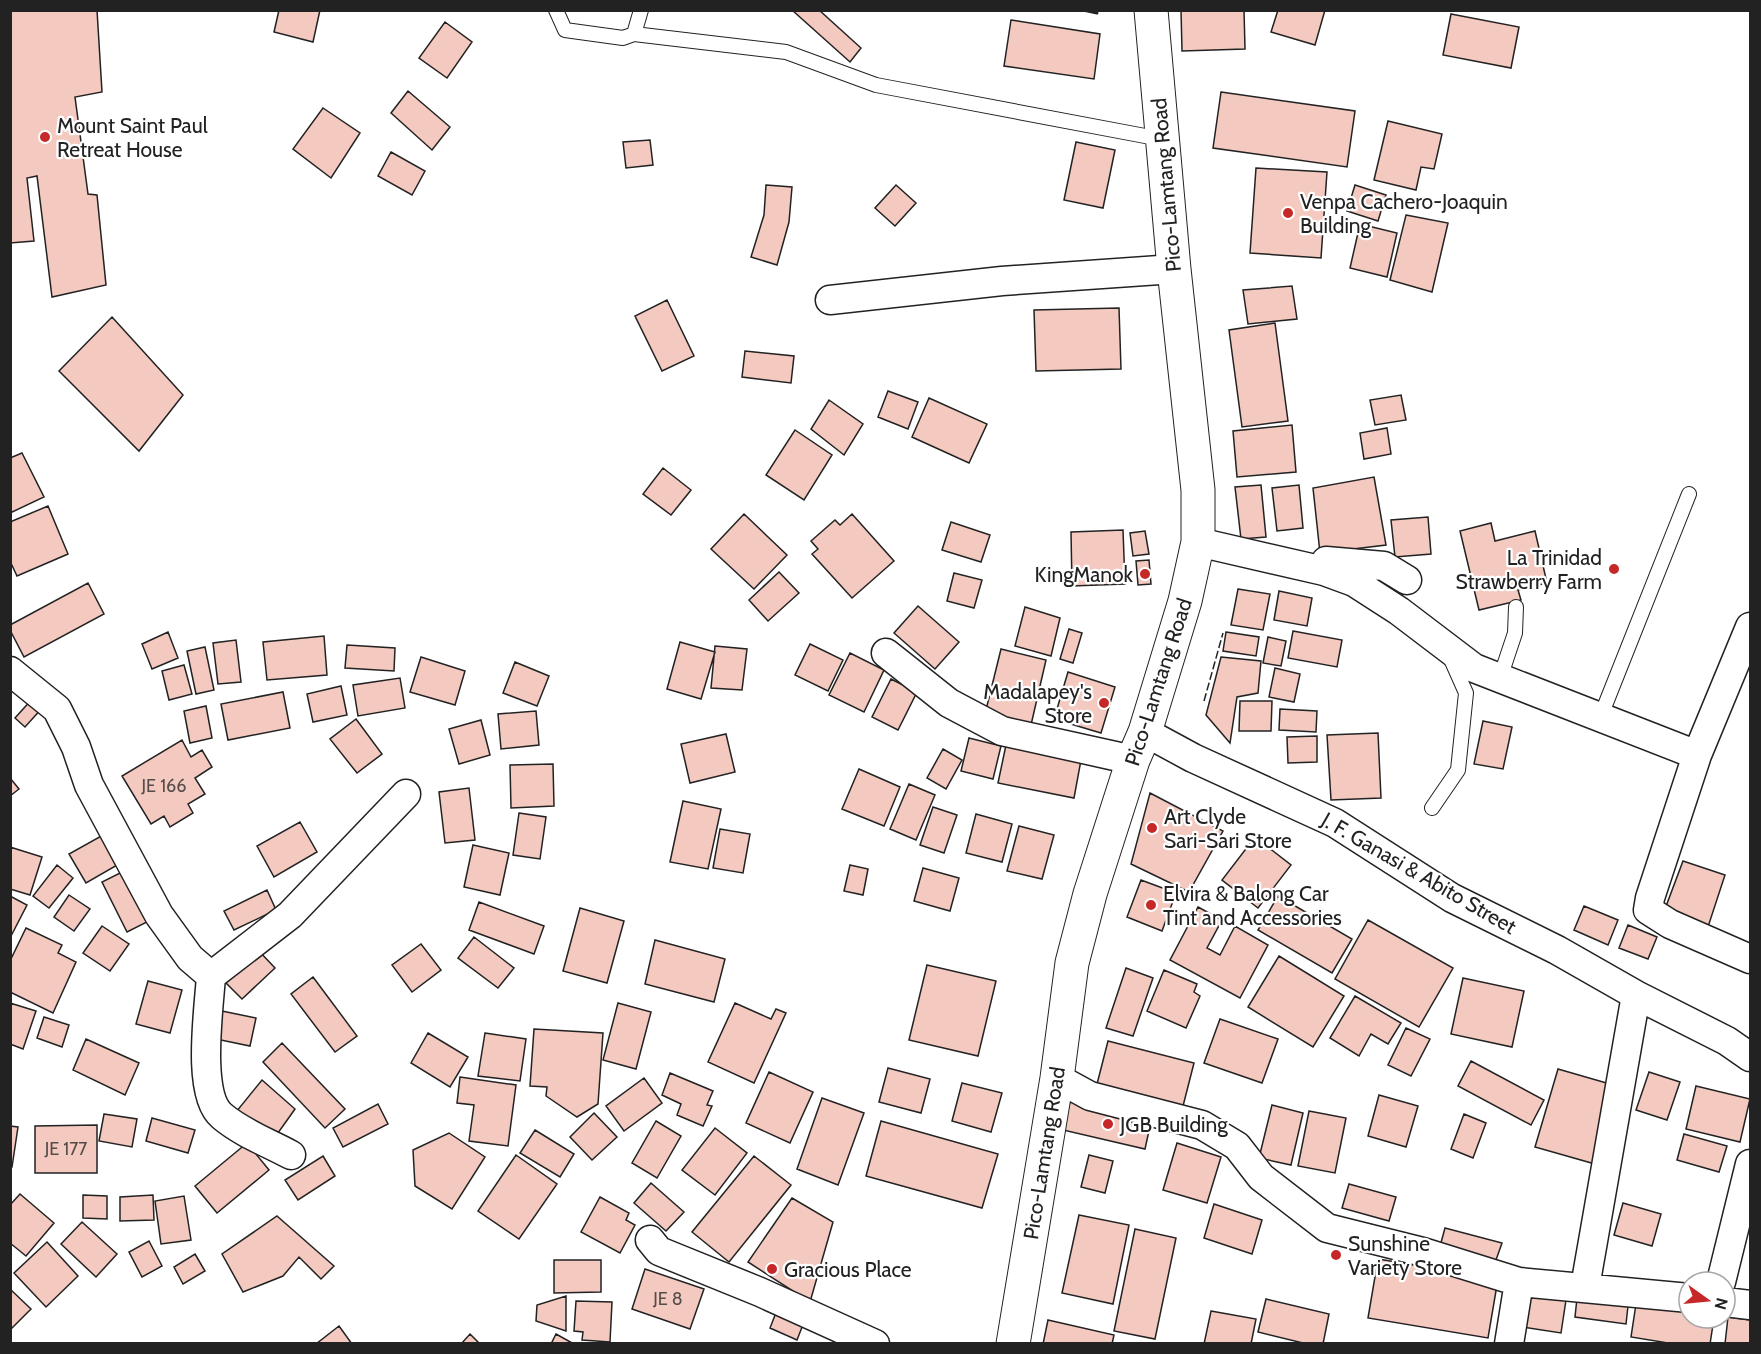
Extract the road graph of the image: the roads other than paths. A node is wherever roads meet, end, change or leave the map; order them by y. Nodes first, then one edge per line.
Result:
1 (556, 10) edge
2 (641, 10) edge
3 (1151, 10) edge
4 (634, 34) junction
5 (1161, 139) junction
6 (1174, 269) junction
7 (830, 300) dead end
8 (1689, 494) dead end
9 (1198, 542) junction
10 (1276, 560) junction
11 (1407, 580) dead end
12 (1516, 607) dead end
13 (1750, 627) edge
14 (1446, 646) junction
15 (886, 653) dead end
16 (10, 670) edge
17 (1500, 678) junction
18 (1600, 718) junction
19 (1139, 746) junction
20 (1697, 755) junction
21 (406, 794) dead end
22 (1432, 808) dead end
23 (1750, 959) edge
24 (211, 976) junction
25 (1636, 995) junction
26 (1750, 1057) edge
27 (1057, 1078) junction
28 (291, 1155) dead end
29 (1750, 1164) edge
30 (650, 1240) dead end
31 (1724, 1270) edge
32 (1519, 1282) junction
33 (1585, 1287) junction
34 (1677, 1297) edge
35 (875, 1344) edge
36 (1013, 1344) edge
37 (1509, 1344) edge

1 - 4 lane
2 - 4 lane
3 - 5 main road, Pico-Lamtang Road
4 - 5 lane
5 - 6 main road, Pico-Lamtang Road
6 - 7 street
6 - 9 main road, Pico-Lamtang Road
8 - 18 lane
9 - 10 street
9 - 19 main road, Pico-Lamtang Road
10 - 11 street
10 - 14 street
12 - 17 lane
13 - 20 street
14 - 17 street
14 - 22 lane
15 - 19 street, J. F. Ganasi & Abito Street
16 - 24 street
17 - 18 street
18 - 20 street
19 - 25 street, J. F. Ganasi & Abito Street
19 - 27 main road, Pico-Lamtang Road
20 - 23 street
21 - 24 street
24 - 28 street
25 - 26 street, J. F. Ganasi & Abito Street
25 - 33 street
27 - 32 street
27 - 36 main road, Pico-Lamtang Road
29 - 31 street
30 - 35 street
32 - 33 street
32 - 37 street
33 - 34 street

